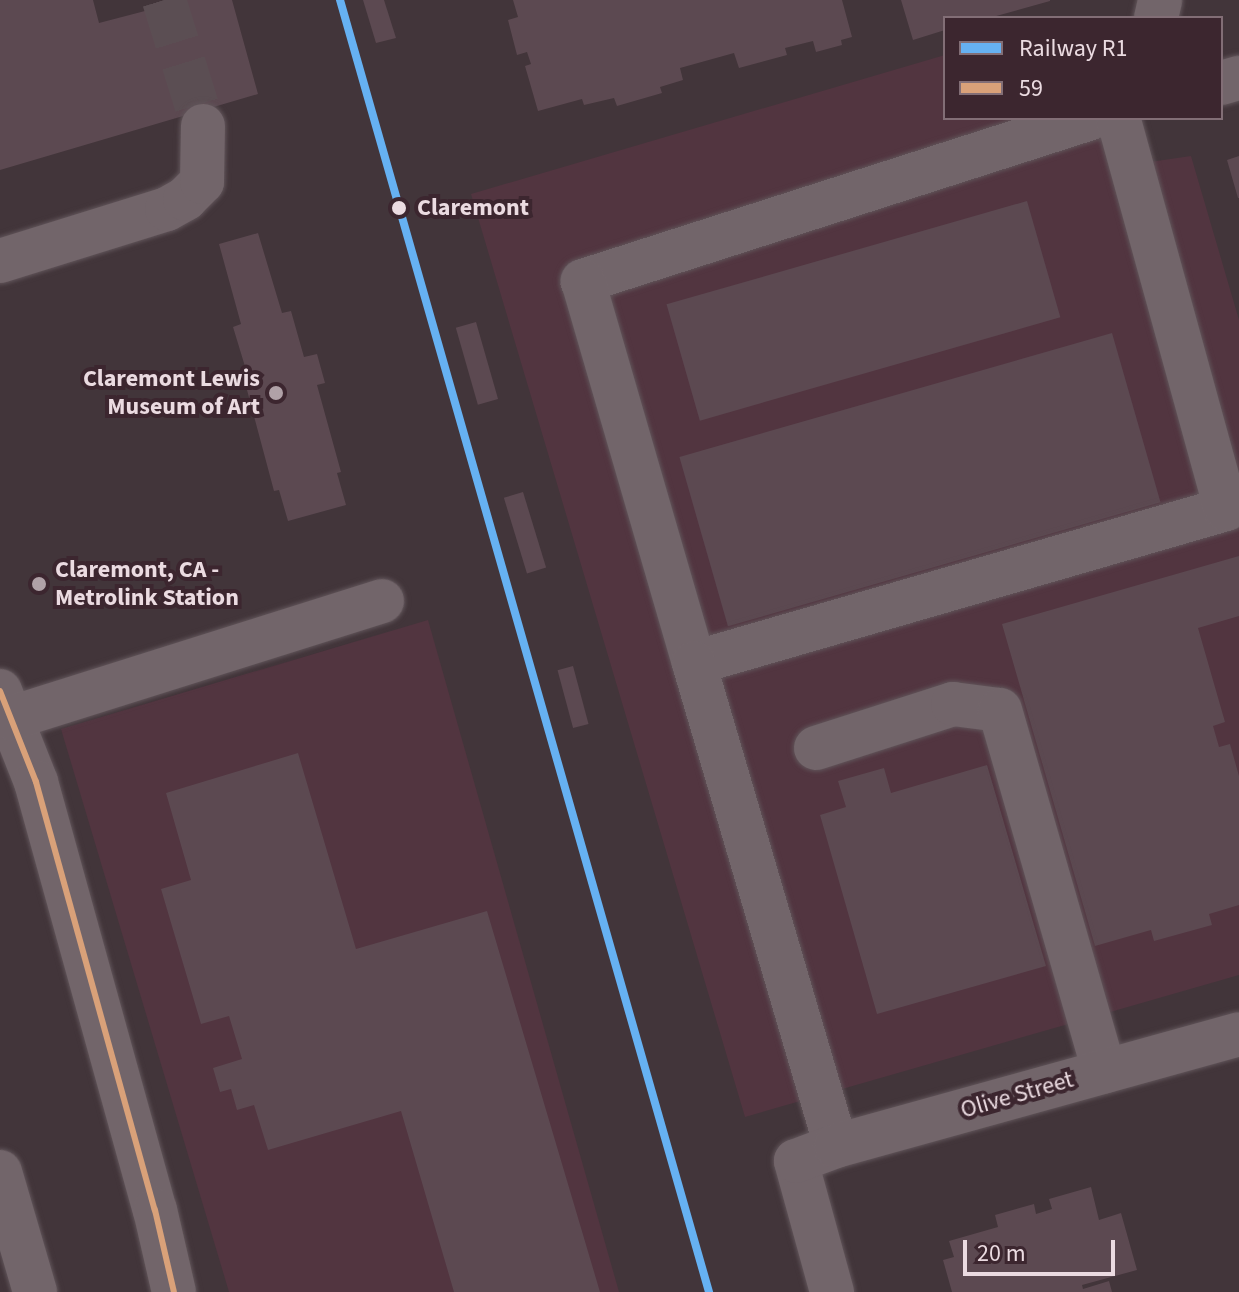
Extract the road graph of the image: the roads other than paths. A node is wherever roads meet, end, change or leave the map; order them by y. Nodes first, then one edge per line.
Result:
1 (1119, 120) edge
2 (1077, 122) edge
3 (203, 126) tunnel mouth
4 (0, 261) edge
5 (382, 601) dead end
6 (694, 663) junction
7 (5, 704) edge
8 (816, 748) dead end
9 (1239, 1034) edge
10 (1104, 1071) junction
11 (836, 1146) junction
12 (0, 1172) edge
13 (35, 1292) edge
14 (174, 1292) edge
15 (832, 1292) edge

1 - 6 street
2 - 6 street
3 - 4 street
5 - 7 street
6 - 11 street
7 - 14 street
8 - 10 street
9 - 10 street, Olive Street
10 - 11 street, Olive Street
11 - 15 street, Olive Street
12 - 13 street

